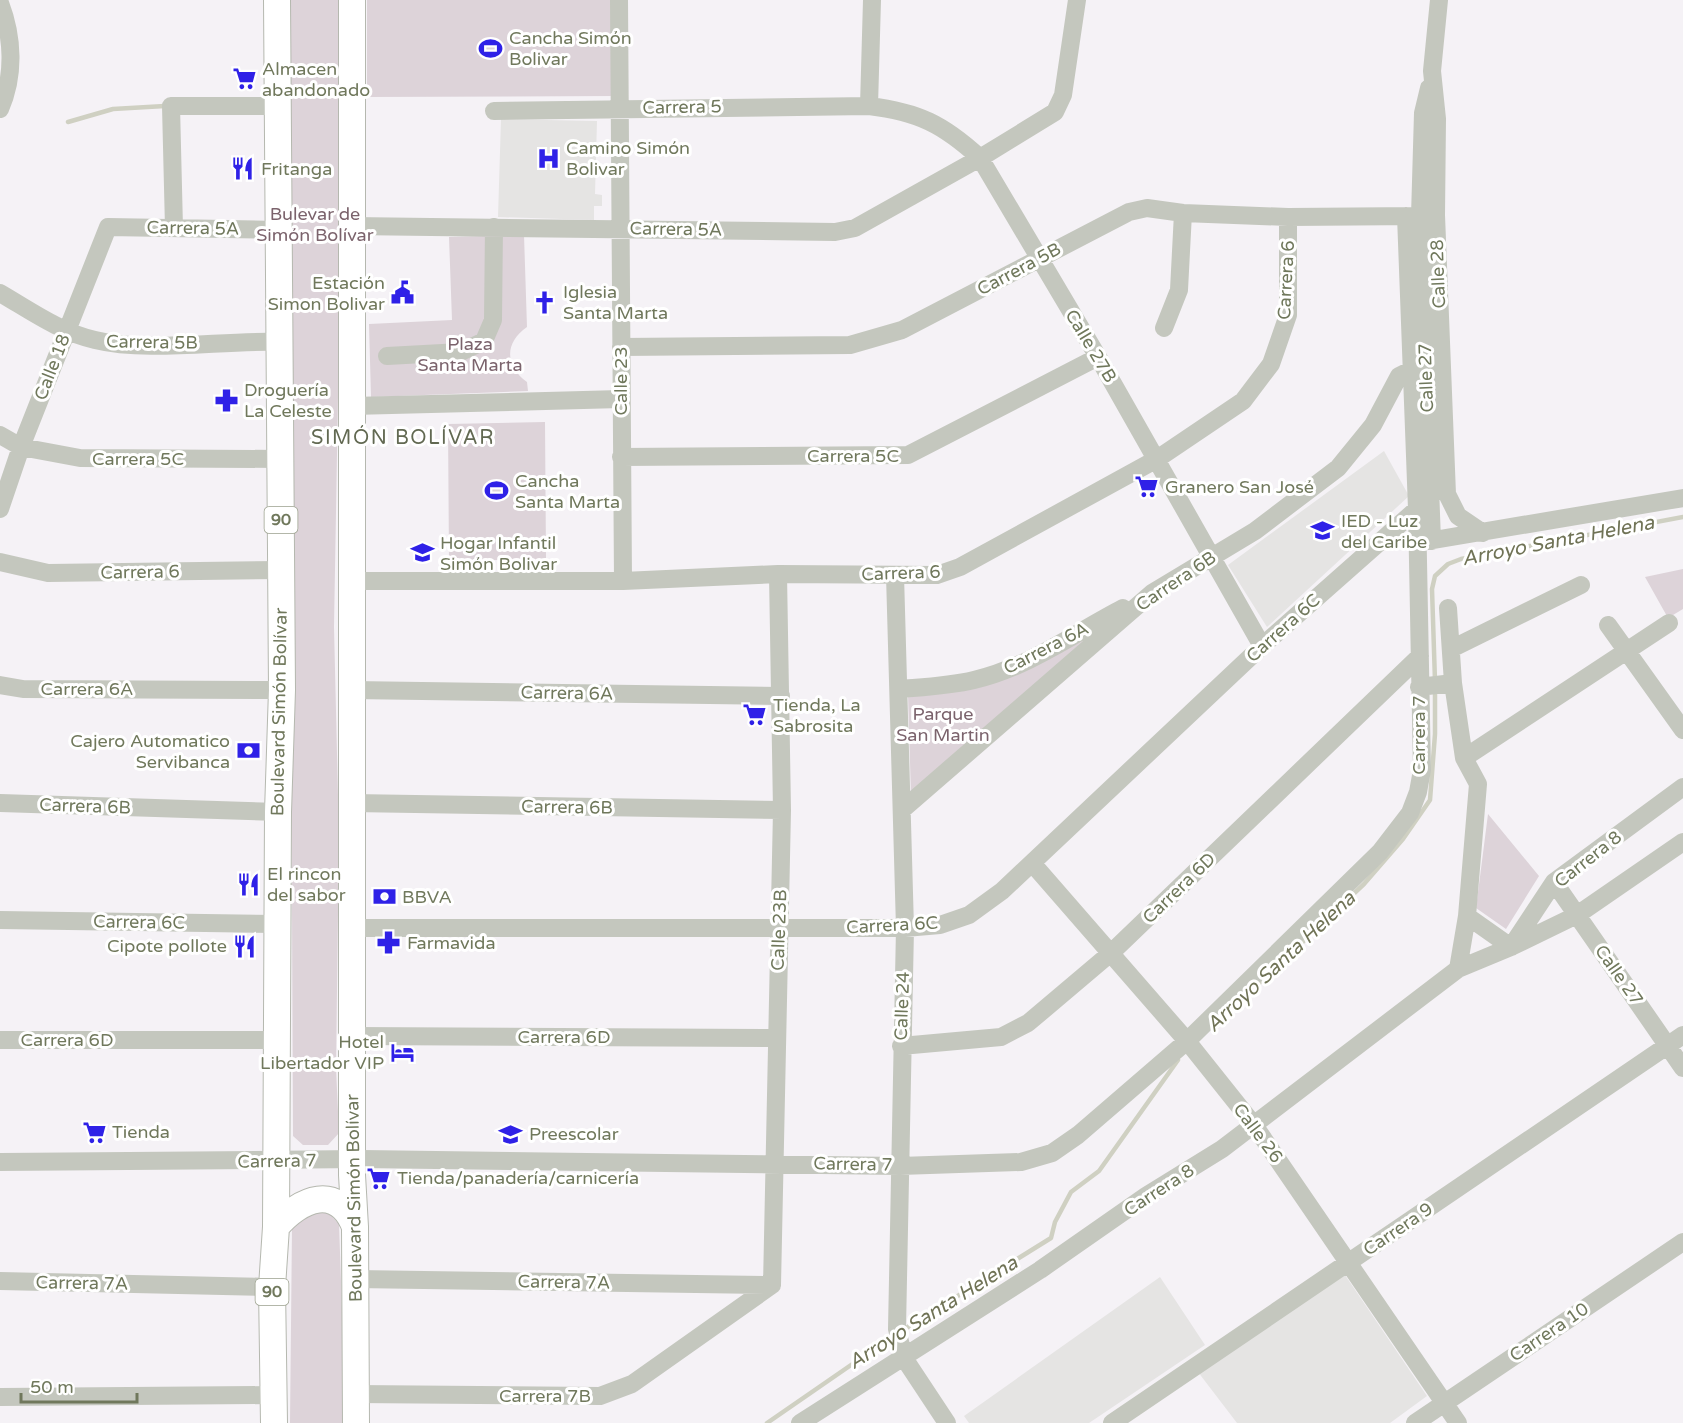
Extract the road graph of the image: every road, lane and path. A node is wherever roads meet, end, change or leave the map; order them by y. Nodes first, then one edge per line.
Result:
1 (277, 0) edge
2 (352, 0) edge
3 (619, 0) edge
4 (872, 0) edge
5 (1077, 0) edge
6 (1439, 0) edge
7 (0, 3) edge
8 (1432, 71) junction
9 (278, 106) junction
10 (868, 106) junction
11 (621, 108) junction
12 (0, 109) edge
13 (495, 111) dead end
14 (980, 158) junction
15 (1183, 213) junction
16 (1413, 216) junction
17 (1288, 217) junction
18 (352, 226) junction
19 (108, 227) joint
20 (494, 227) junction
21 (621, 227) junction
22 (174, 228) junction
23 (279, 230) junction
24 (1039, 258) junction
25 (0, 293) edge
26 (1164, 327) dead end
27 (66, 331) junction
28 (279, 342) junction
29 (621, 347) junction
30 (387, 356) dead end
31 (1098, 357) junction
32 (1418, 370) junction
33 (621, 399) junction
34 (352, 406) junction
35 (0, 435) edge
36 (21, 447) junction
37 (621, 457) junction
38 (280, 459) junction
39 (1157, 459) junction
40 (1683, 498) edge
41 (0, 509) edge
42 (1417, 509) junction
43 (1482, 533) junction
44 (1425, 542) junction
45 (1211, 557) junction
46 (0, 562) edge
47 (281, 570) junction
48 (778, 574) junction
49 (895, 575) junction
50 (352, 581) junction
51 (622, 581) junction
52 (1581, 585) dead end
53 (1152, 593) junction
54 (1448, 608) dead end
55 (1669, 623) dead end
56 (1608, 625) dead end
57 (1262, 646) junction
58 (1450, 649) junction
59 (1627, 651) junction
60 (1420, 656) junction
61 (0, 685) edge
62 (1436, 685) junction
63 (900, 689) junction
64 (282, 690) junction
65 (352, 690) junction
66 (781, 696) junction
67 (1683, 730) edge
68 (1464, 758) junction
69 (1683, 787) edge
70 (0, 803) edge
71 (352, 803) junction
72 (782, 810) junction
73 (902, 810) junction
74 (278, 812) junction
75 (1683, 842) edge
76 (1032, 863) junction
77 (1554, 882) junction
78 (1577, 915) junction
79 (1467, 916) junction
80 (0, 920) edge
81 (278, 924) junction
82 (780, 927) junction
83 (352, 928) junction
84 (905, 928) junction
85 (1511, 947) junction
86 (1112, 952) junction
87 (1458, 969) junction
88 (1683, 1035) edge
89 (352, 1036) junction
90 (776, 1038) junction
91 (0, 1040) edge
92 (277, 1040) junction
93 (1187, 1041) junction
94 (900, 1046) junction
95 (1667, 1046) junction
96 (1683, 1068) edge
97 (1254, 1125) junction
98 (352, 1159) junction
99 (277, 1161) junction
100 (0, 1162) edge
101 (776, 1162) junction
102 (900, 1166) junction
103 (276, 1227) junction
104 (355, 1227) junction
105 (1683, 1242) edge
106 (1349, 1262) junction
107 (355, 1279) junction
108 (0, 1281) edge
109 (772, 1285) junction
110 (272, 1287) junction
111 (904, 1358) junction
112 (272, 1395) junction
113 (355, 1395) junction
114 (0, 1397) edge
115 (1444, 1402) junction
116 (274, 1423) edge
117 (356, 1423) edge
118 (800, 1423) edge
119 (947, 1423) edge
120 (1112, 1423) edge
121 (1415, 1423) edge
122 (1458, 1423) edge

1 - 9 highway, Boulevard Simón Bolívar / 90
2 - 18 highway, Boulevard Simón Bolívar
3 - 11 street, Calle 23
4 - 10 street
5 - 14 street, Carrera 5A
6 - 8 street, Calle 28
7 - 12 street
8 - 16 street, Calle 27
8 - 43 street, Calle 28
9 - 22 street
9 - 23 highway, Boulevard Simón Bolívar / 90
10 - 11 street, Carrera 5
10 - 14 street, Calle 27B
11 - 13 street, Carrera 5
11 - 21 street, Calle 23
14 - 21 street, Carrera 5A
14 - 24 street, Calle 27B
15 - 17 street, Carrera 5B
15 - 24 street, Carrera 5B
15 - 26 street
16 - 17 street, Carrera 5B
16 - 32 street, Calle 27
17 - 39 street, Carrera 6
18 - 20 street, Carrera 5A
18 - 34 highway, Boulevard Simón Bolívar
19 - 22 street, Carrera 5A
19 - 27 street, Calle 18
20 - 21 street, Carrera 5A
20 - 30 street
21 - 29 street, Calle 23
22 - 23 street, Carrera 5A
23 - 28 highway, Boulevard Simón Bolívar / 90
24 - 29 street, Carrera 5B
24 - 31 street, Calle 27B
25 - 27 street, Carrera 5B
27 - 28 street, Carrera 5B
27 - 36 street, Calle 18
28 - 38 highway, Boulevard Simón Bolívar / 90
29 - 33 street, Calle 23
31 - 37 street, Carrera 5C
31 - 39 street, Calle 27B
32 - 42 street, Calle 27
32 - 44 street, Calle 27
32 - 45 street, Carrera 6B
33 - 34 street
33 - 37 street, Calle 23
34 - 50 highway, Boulevard Simón Bolívar
35 - 36 street, Carrera 5C
36 - 38 street, Carrera 5C
36 - 41 street, Calle 18
37 - 51 street, Calle 23
38 - 47 highway, Boulevard Simón Bolívar / 90
39 - 45 street, Calle 27B
39 - 49 street, Carrera 6
40 - 43 street
42 - 44 street, Calle 27
42 - 57 street, Carrera 6C
43 - 44 street
44 - 60 street, Calle 27
45 - 53 street, Carrera 6B
45 - 57 street, Calle 27B
46 - 47 street, Carrera 6
47 - 64 highway, Boulevard Simón Bolívar / 90
48 - 49 street, Carrera 6
48 - 51 street, Carrera 6
48 - 66 street, Calle 23B
49 - 63 street, Calle 24
50 - 51 street, Carrera 6
50 - 65 highway, Boulevard Simón Bolívar
52 - 58 street
53 - 63 street, Carrera 6A
53 - 73 street, Carrera 6B
54 - 58 street
55 - 59 street
56 - 59 street
57 - 76 street, Carrera 6C
58 - 62 street
59 - 67 street
59 - 68 street
60 - 62 street, Carrera 7
60 - 86 street, Carrera 6D
61 - 64 street, Carrera 6A
62 - 68 street
62 - 93 street, Carrera 7
63 - 73 street, Calle 24
64 - 74 highway, Boulevard Simón Bolívar / 90
65 - 66 street, Carrera 6A
65 - 71 highway, Boulevard Simón Bolívar
66 - 72 street, Calle 23B
68 - 79 street
69 - 77 street, Carrera 8
70 - 74 street, Carrera 6B
71 - 72 street, Carrera 6B
71 - 83 highway, Boulevard Simón Bolívar
72 - 82 street, Calle 23B
73 - 84 street, Calle 24
74 - 81 highway, Boulevard Simón Bolívar / 90
75 - 78 street, Carrera 8
76 - 84 street, Carrera 6C
76 - 86 street, Calle 26
77 - 78 street, Calle 27
77 - 85 street, Carrera 8
78 - 85 street, Carrera 8
78 - 95 street, Calle 27
79 - 85 street
79 - 87 street
80 - 81 street, Carrera 6C
81 - 92 highway, Boulevard Simón Bolívar / 90
82 - 83 street, Carrera 6C
82 - 84 street, Carrera 6C
82 - 90 street, Calle 23B
83 - 89 highway, Boulevard Simón Bolívar
84 - 94 street, Calle 24
85 - 87 street, Carrera 8
86 - 93 street, Calle 26
86 - 94 street, Carrera 6D
87 - 97 street, Carrera 8
88 - 95 street, Carrera 9
89 - 90 street, Carrera 6D
89 - 98 highway, Boulevard Simón Bolívar
90 - 101 street, Calle 23B
91 - 92 street, Carrera 6D
92 - 99 highway, Boulevard Simón Bolívar / 90
93 - 97 street, Calle 26
93 - 102 street, Carrera 7
94 - 102 street, Calle 24
95 - 96 street, Calle 27
95 - 106 street, Carrera 9
97 - 106 street, Calle 26
97 - 111 street, Carrera 8
98 - 99 street, Carrera 7
98 - 101 street, Carrera 7
98 - 104 highway, Boulevard Simón Bolívar
99 - 100 street, Carrera 7
99 - 103 highway, Boulevard Simón Bolívar / 90
101 - 102 street, Carrera 7
101 - 109 street, Calle 23B
102 - 111 street, Calle 24
103 - 104 highway
103 - 110 highway, Boulevard Simón Bolívar / 90
104 - 107 highway, Boulevard Simón Bolívar
105 - 115 street, Carrera 10
106 - 115 street, Calle 26
106 - 120 street, Carrera 9
107 - 109 street, Carrera 7A
107 - 113 highway, Boulevard Simón Bolívar
108 - 110 street, Carrera 7A
109 - 113 street, Carrera 7B
110 - 112 highway, Boulevard Simón Bolívar / 90
111 - 118 street, Carrera 8
111 - 119 street, Calle 24
112 - 114 street
112 - 116 highway, Boulevard Simón Bolívar / 90
113 - 117 highway, Boulevard Simón Bolívar
115 - 121 street, Carrera 10
115 - 122 street, Calle 26

